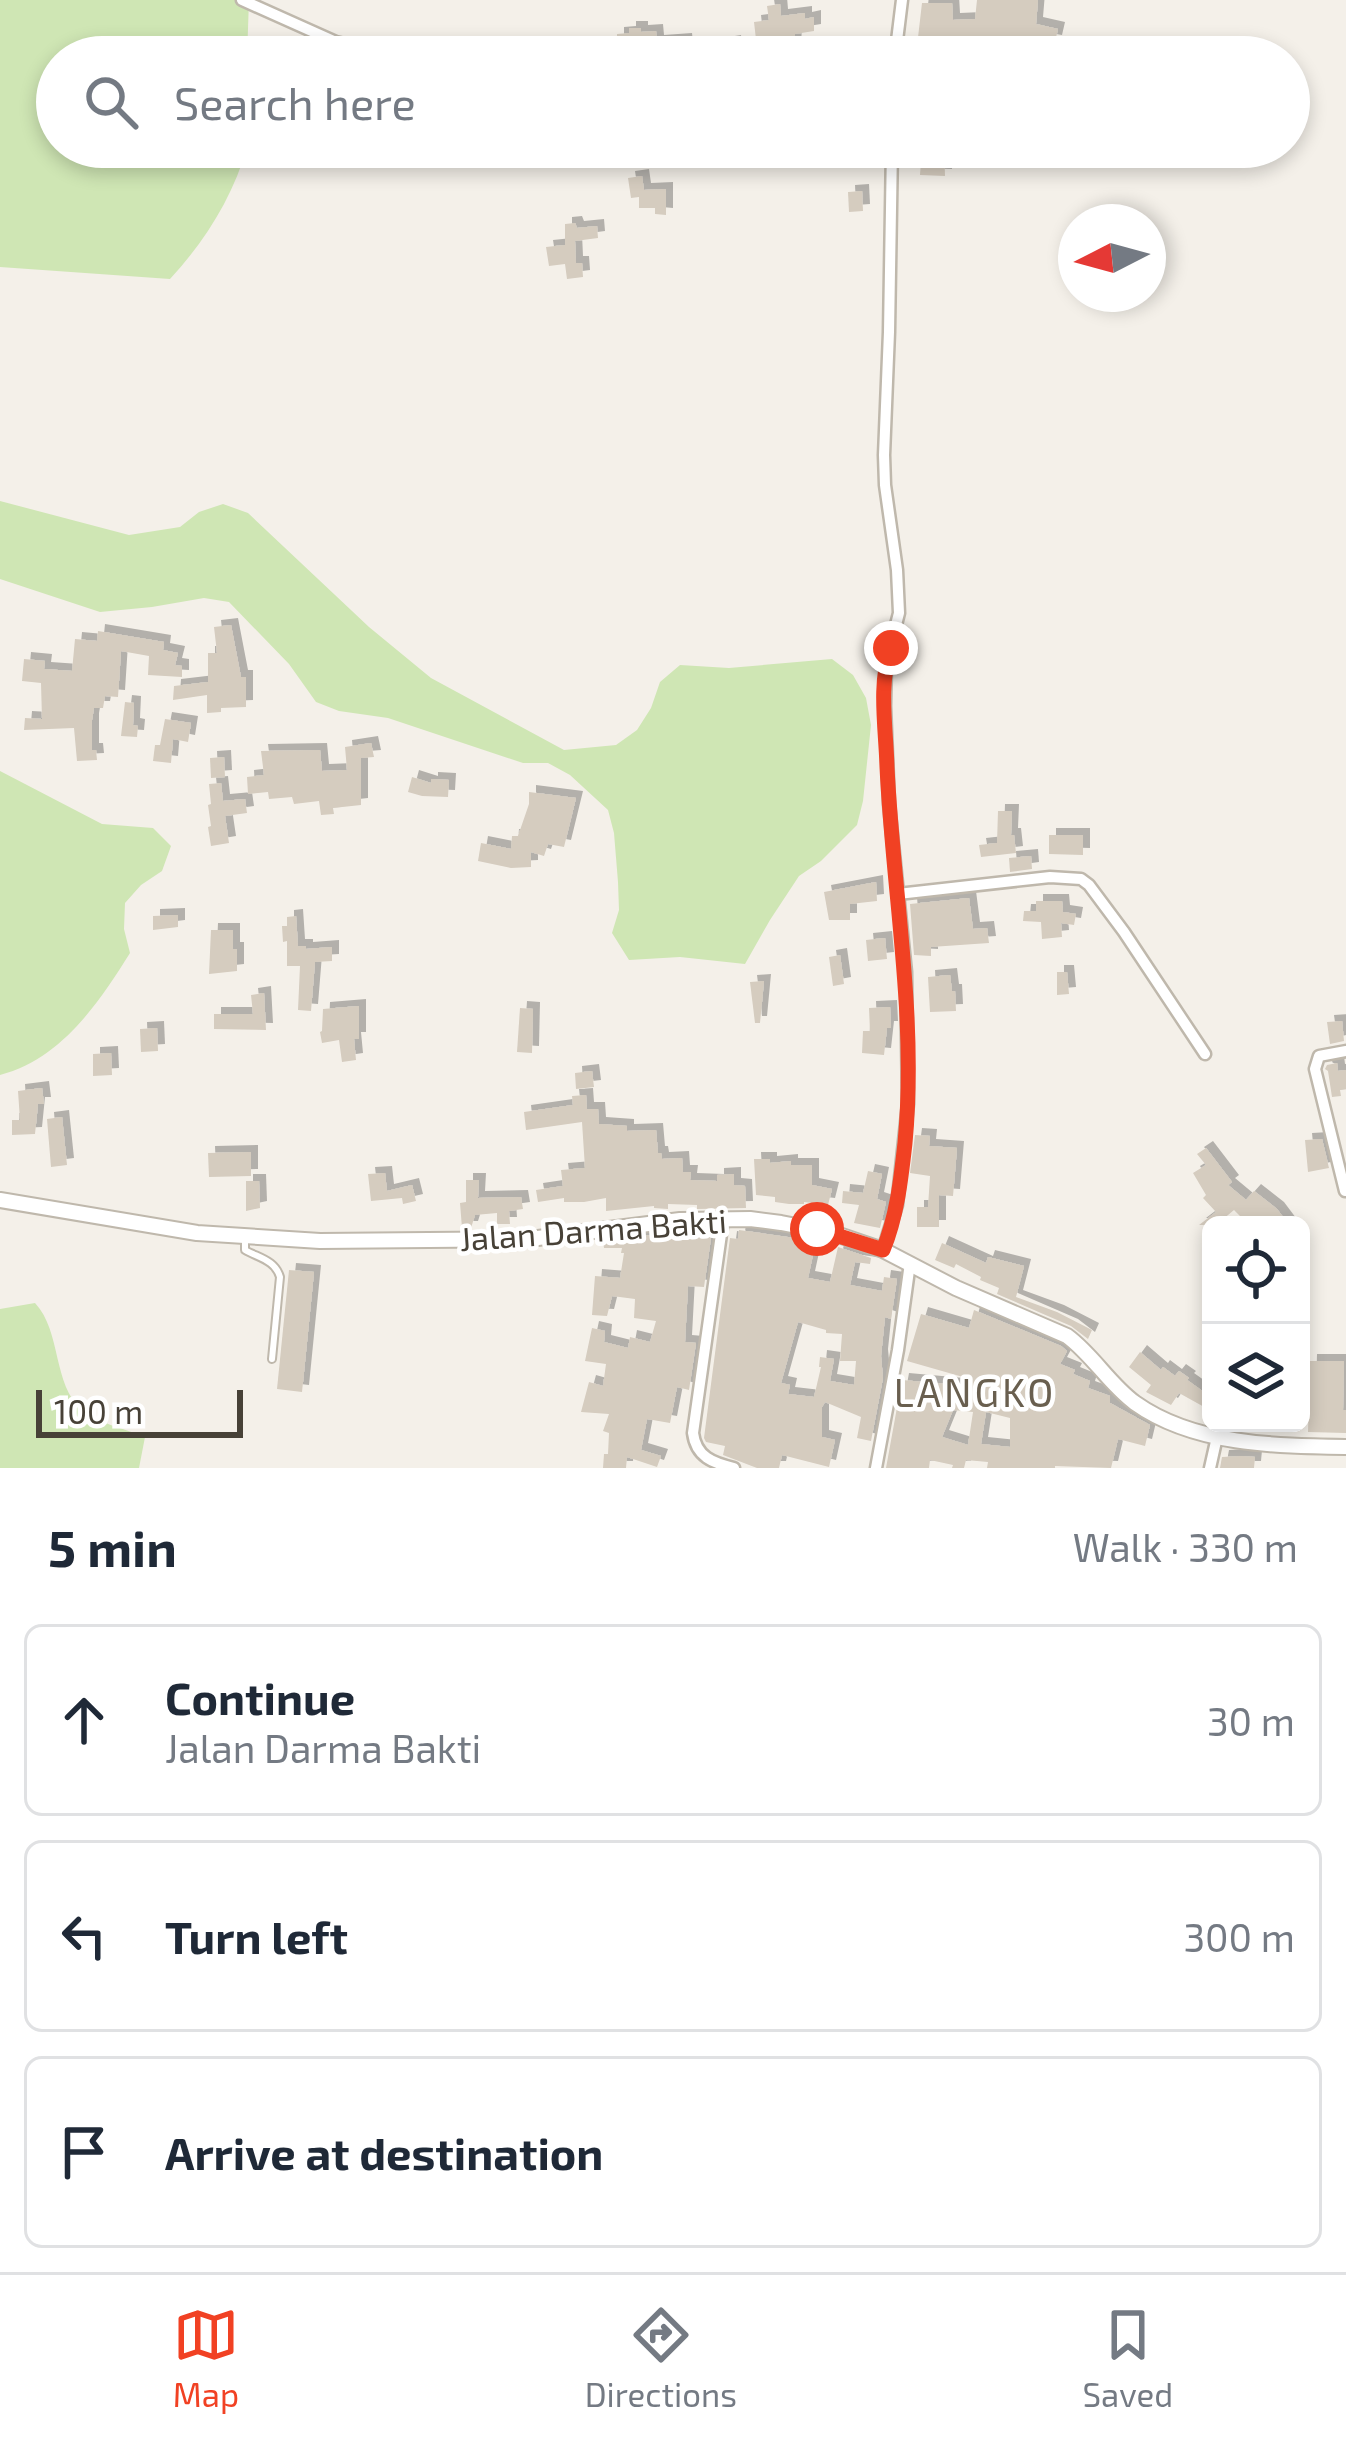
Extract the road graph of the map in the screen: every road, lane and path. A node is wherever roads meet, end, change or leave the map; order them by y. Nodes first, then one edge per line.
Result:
1 (242, 0) edge
2 (902, 0) edge
3 (321, 36) edge
4 (898, 36) edge
5 (892, 168) edge
6 (898, 894) junction
7 (1346, 1051) edge
8 (1205, 1054) dead end
9 (1345, 1191) edge
10 (0, 1200) edge
11 (723, 1220) junction
12 (245, 1237) junction
13 (883, 1250) junction
14 (910, 1263) junction
15 (272, 1359) dead end
16 (1217, 1437) junction
17 (1346, 1447) edge
18 (734, 1468) edge
19 (876, 1468) edge
20 (1210, 1468) edge

1 - 3 street
2 - 4 street
5 - 6 street
6 - 8 street
6 - 13 street
7 - 9 street
10 - 12 street, Jalan Darma Bakti
11 - 12 street, Jalan Darma Bakti
11 - 13 street, Jalan Darma Bakti
11 - 18 street
12 - 15 lane
13 - 14 street, Jalan Darma Bakti
14 - 16 street, Jalan Darma Bakti
14 - 19 street
16 - 17 street, Jalan Darma Bakti
16 - 20 street

